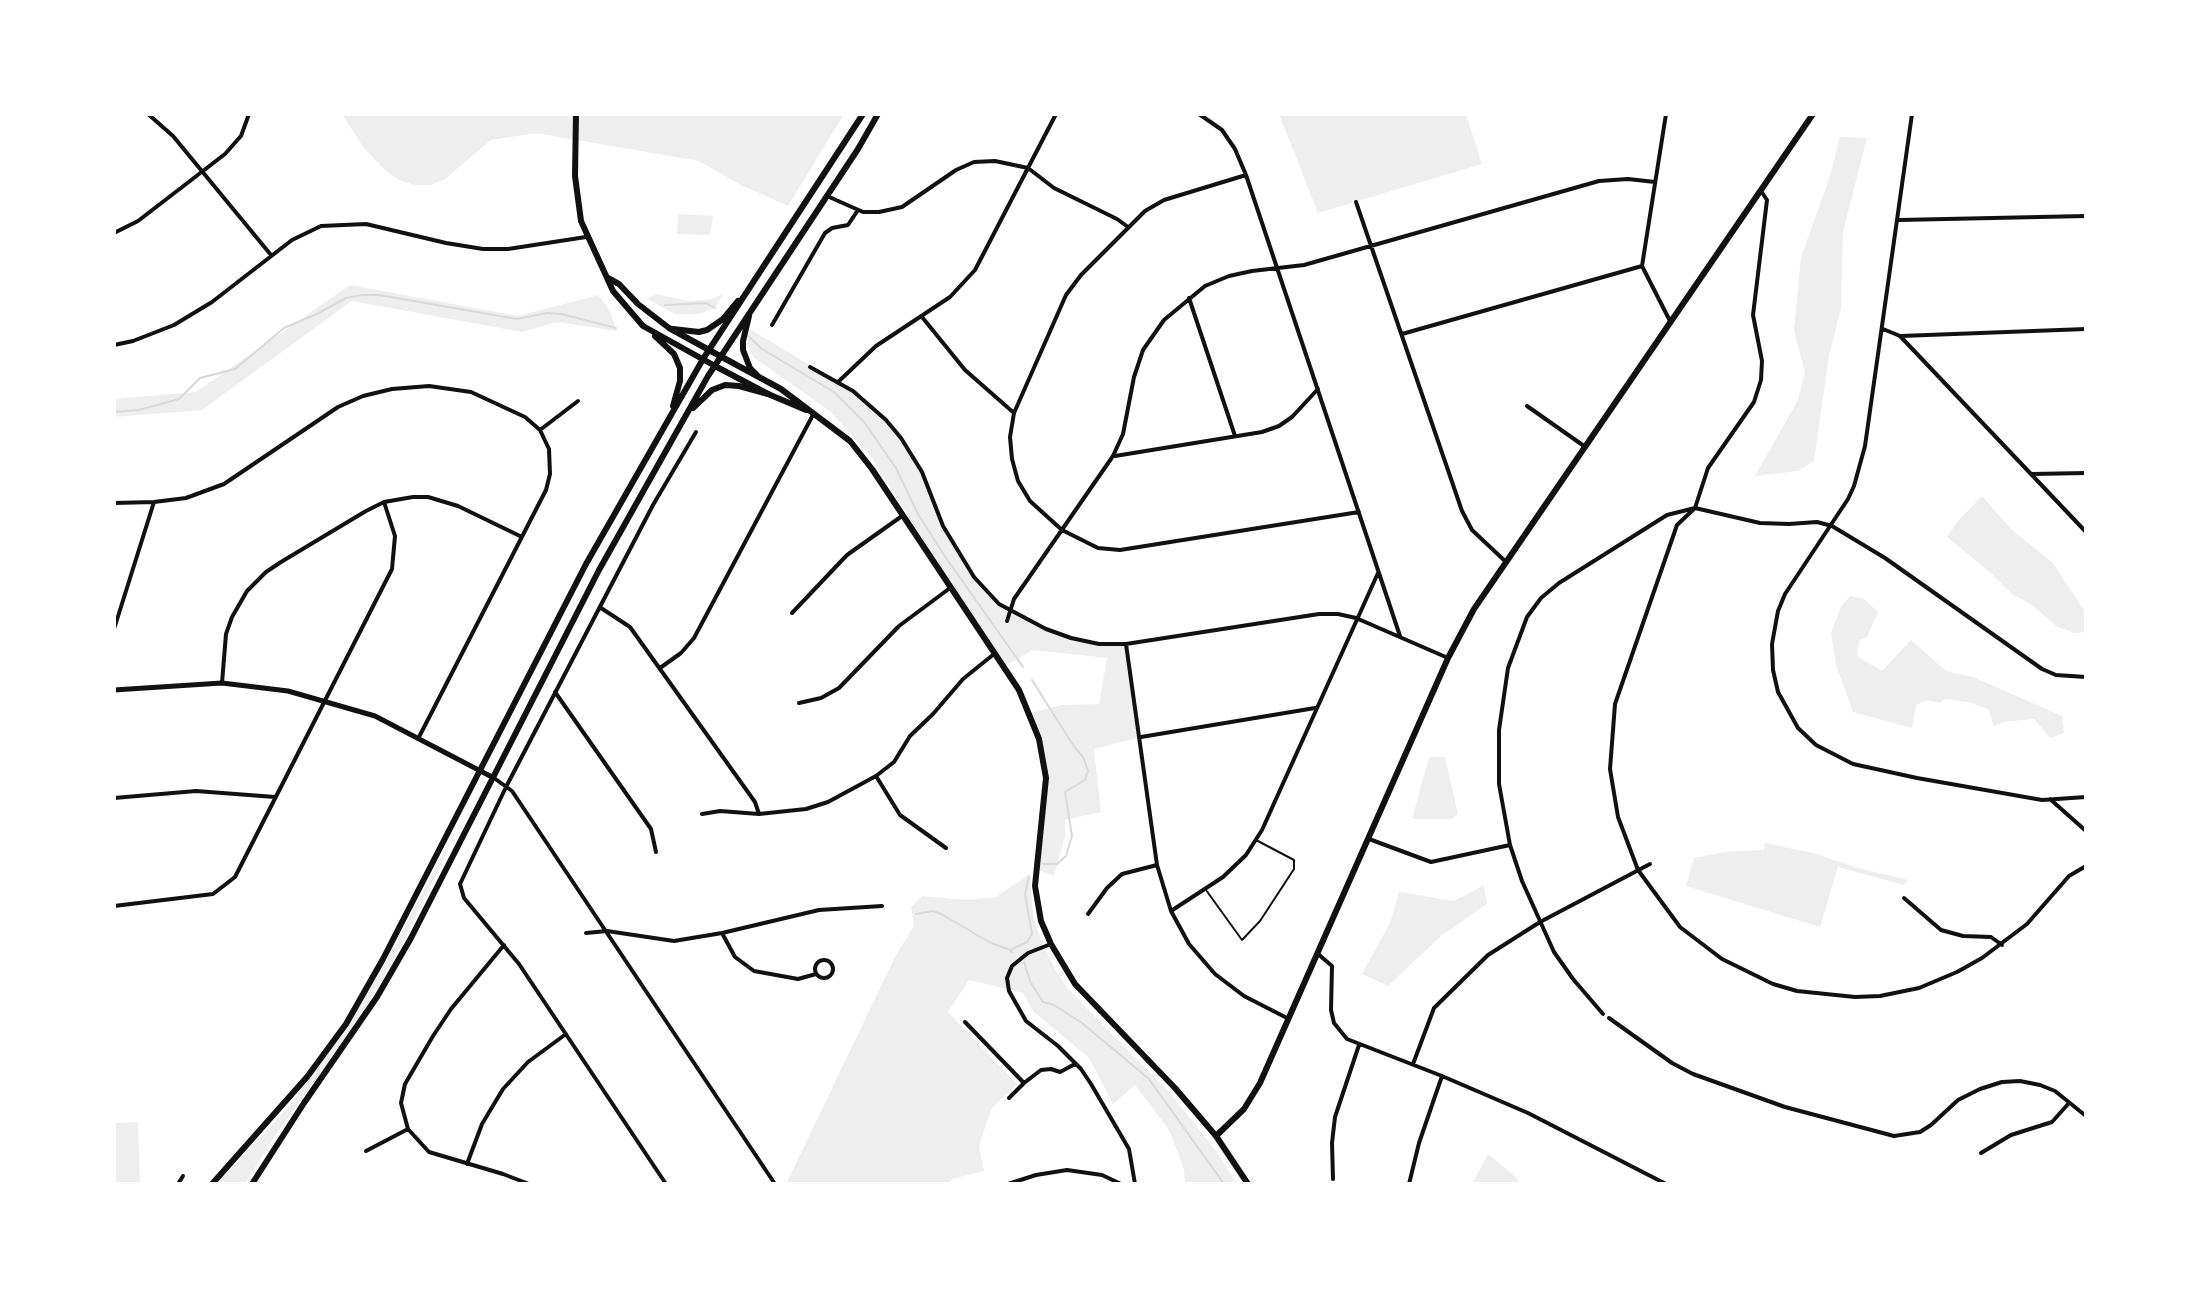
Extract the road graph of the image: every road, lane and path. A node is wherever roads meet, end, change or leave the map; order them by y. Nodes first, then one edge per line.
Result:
1 (148, 114) edge
2 (249, 114) edge
3 (576, 114) edge
4 (863, 114) edge
5 (878, 114) edge
6 (1056, 114) edge
7 (1199, 114) edge
8 (1666, 114) edge
9 (1813, 114) edge
10 (1912, 114) edge
11 (1028, 168) junction
12 (204, 171) junction
13 (1246, 175) junction
14 (1655, 182) junction
15 (1760, 191) junction
16 (827, 196) junction
17 (1356, 202) dead end
18 (858, 210) junction
19 (2086, 216) edge
20 (1899, 220) junction
21 (1128, 227) junction
22 (114, 233) edge
23 (586, 237) junction
24 (1370, 247) junction
25 (271, 255) junction
26 (1642, 266) junction
27 (1279, 268) junction
28 (608, 278) junction
29 (749, 290) junction
30 (1189, 298) junction
31 (751, 309) junction
32 (922, 317) junction
33 (1670, 321) junction
34 (772, 325) dead end
35 (643, 326) junction
36 (669, 328) junction
37 (1883, 329) junction
38 (2086, 329) edge
39 (1402, 334) junction
40 (1900, 336) junction
41 (114, 345) edge
42 (709, 349) junction
43 (720, 356) junction
44 (703, 359) junction
45 (715, 366) junction
46 (810, 367) dead end
47 (757, 375) junction
48 (838, 382) junction
49 (1318, 389) junction
50 (768, 394) junction
51 (578, 401) dead end
52 (1527, 406) dead end
53 (814, 413) junction
54 (1014, 413) junction
55 (686, 415) junction
56 (540, 430) junction
57 (696, 432) dead end
58 (659, 435) junction
59 (1235, 436) junction
60 (1584, 446) junction
61 (1113, 456) junction
62 (2086, 473) edge
63 (2031, 474) junction
64 (154, 502) junction
65 (384, 502) junction
66 (114, 503) edge
67 (1695, 508) junction
68 (1359, 512) junction
69 (902, 516) junction
70 (1832, 526) junction
71 (1062, 530) junction
72 (2086, 532) edge
73 (522, 537) junction
74 (1505, 561) junction
75 (1379, 571) junction
76 (950, 588) junction
77 (601, 608) junction
78 (1011, 610) junction
79 (792, 613) dead end
80 (1356, 618) junction
81 (1007, 621) dead end
82 (114, 629) edge
83 (1401, 637) junction
84 (1126, 644) junction
85 (994, 654) junction
86 (1448, 658) junction
87 (660, 668) junction
88 (2086, 677) edge
89 (222, 683) junction
90 (114, 690) edge
91 (555, 692) junction
92 (327, 700) junction
93 (799, 703) dead end
94 (1315, 708) junction
95 (419, 737) junction
96 (1141, 737) junction
97 (479, 768) junction
98 (876, 776) junction
99 (492, 777) junction
100 (506, 787) junction
101 (276, 797) junction
102 (2086, 797) edge
103 (114, 798) edge
104 (2050, 799) junction
105 (702, 814) dead end
106 (759, 814) junction
107 (2086, 831) edge
108 (1369, 839) junction
109 (1255, 840) junction
110 (1510, 845) junction
111 (946, 848) dead end
112 (656, 852) dead end
113 (1650, 864) dead end
114 (1157, 865) junction
115 (2086, 866) edge
116 (1638, 870) junction
117 (1205, 889) junction
118 (1904, 898) dead end
119 (114, 906) edge
120 (882, 906) dead end
121 (1171, 911) junction
122 (1088, 914) dead end
123 (1540, 922) junction
124 (607, 931) junction
125 (586, 933) dead end
126 (722, 933) junction
127 (1051, 944) junction
128 (504, 945) junction
129 (2002, 945) junction
130 (1318, 954) junction
131 (816, 974) junction
132 (1603, 1014) dead end
133 (1609, 1018) dead end
134 (1288, 1019) junction
135 (965, 1022) dead end
136 (566, 1034) junction
137 (1359, 1045) junction
138 (1075, 1064) junction
139 (1413, 1065) junction
140 (1442, 1076) junction
141 (1024, 1083) junction
142 (1009, 1098) dead end
143 (2069, 1103) junction
144 (2086, 1116) edge
145 (408, 1129) junction
146 (1216, 1136) junction
147 (366, 1151) dead end
148 (1981, 1153) dead end
149 (467, 1164) junction
150 (183, 1176) dead end
151 (1333, 1179) dead end
152 (178, 1184) edge
153 (212, 1184) edge
154 (252, 1184) edge
155 (529, 1184) edge
156 (666, 1184) edge
157 (775, 1184) edge
158 (1008, 1184) edge
159 (1121, 1184) edge
160 (1135, 1184) edge
161 (1248, 1184) edge
162 (1409, 1184) edge
163 (1666, 1184) edge

1 - 12 street
2 - 12 street
3 - 23 main road
4 - 29 main road
5 - 16 main road
6 - 11 street
7 - 13 street
8 - 14 street
9 - 15 main road
10 - 20 street
11 - 18 street
11 - 21 street
11 - 32 street
12 - 22 street
12 - 25 street
13 - 21 street
13 - 27 street
14 - 24 street
14 - 26 street
15 - 33 main road
15 - 67 street
16 - 18 street
16 - 31 main road
17 - 24 street
18 - 34 street
19 - 20 street
20 - 37 street
21 - 54 street
23 - 25 street
23 - 28 main road
24 - 27 street
24 - 39 street
25 - 41 street
26 - 33 street
26 - 39 street
27 - 30 street
27 - 49 street
28 - 35 main road
28 - 36 main road
29 - 36 main road
29 - 42 main road
30 - 59 street
30 - 61 street
31 - 43 main road
31 - 47 main road
32 - 48 street
32 - 54 street
33 - 60 main road
35 - 44 main road
35 - 58 main road
36 - 42 main road
37 - 40 street
37 - 70 street
38 - 40 street
39 - 74 street
40 - 63 street
42 - 43 main road
42 - 44 main road
43 - 45 main road
43 - 47 main road
44 - 45 main road
44 - 58 main road
45 - 50 main road
45 - 55 main road
46 - 48 street
47 - 53 main road
48 - 78 street
49 - 59 street
49 - 68 street
50 - 53 main road
50 - 55 main road
51 - 56 street
52 - 60 street
53 - 69 main road
53 - 87 street
54 - 71 street
55 - 99 main road
56 - 64 street
56 - 73 street
57 - 77 street
58 - 97 main road
59 - 61 street
60 - 74 main road
61 - 71 street
62 - 63 street
63 - 72 street
64 - 66 street
64 - 82 street
65 - 73 street
65 - 89 street
65 - 92 street
67 - 70 street
67 - 110 street
67 - 116 street
68 - 71 street
68 - 75 street
69 - 76 main road
69 - 79 street
70 - 88 street
70 - 104 street
71 - 78 street
73 - 95 street
74 - 86 main road
75 - 80 street
75 - 83 street
76 - 85 main road
76 - 93 street
77 - 87 street
77 - 91 street
78 - 81 street
78 - 84 street
80 - 83 street
80 - 84 street
80 - 94 street
83 - 86 street
84 - 96 street
85 - 98 street
85 - 127 main road
86 - 108 main road
87 - 106 street
89 - 90 street
89 - 92 street
91 - 100 street
91 - 112 street
92 - 95 street
92 - 101 street
94 - 96 street
94 - 109 street
95 - 97 street
96 - 114 street
97 - 99 street
97 - 153 main road
98 - 106 street
98 - 111 street
99 - 100 street
99 - 154 main road
100 - 124 street
100 - 128 street
101 - 103 street
101 - 119 street
102 - 104 street
104 - 107 street
105 - 106 street
108 - 110 street
108 - 130 main road
109 - 117 street
109 - 117 lane
110 - 123 street
113 - 116 street
114 - 121 street
114 - 122 street
115 - 129 street
116 - 123 street
116 - 129 street
117 - 121 street
118 - 129 street
120 - 126 street
121 - 134 street
123 - 132 street
123 - 139 street
124 - 125 street
124 - 126 street
124 - 157 street
126 - 131 street
127 - 138 street
127 - 146 main road
128 - 136 street
128 - 145 street
130 - 134 main road
130 - 137 street
131 - 131 street
133 - 143 street
134 - 146 main road
135 - 141 street
136 - 149 street
136 - 156 street
137 - 139 street
137 - 151 street
138 - 141 street
138 - 160 street
139 - 140 street
140 - 162 street
140 - 163 street
141 - 142 street
143 - 144 street
143 - 148 street
145 - 147 street
145 - 149 street
146 - 161 main road
149 - 155 street
150 - 152 street
158 - 159 street

